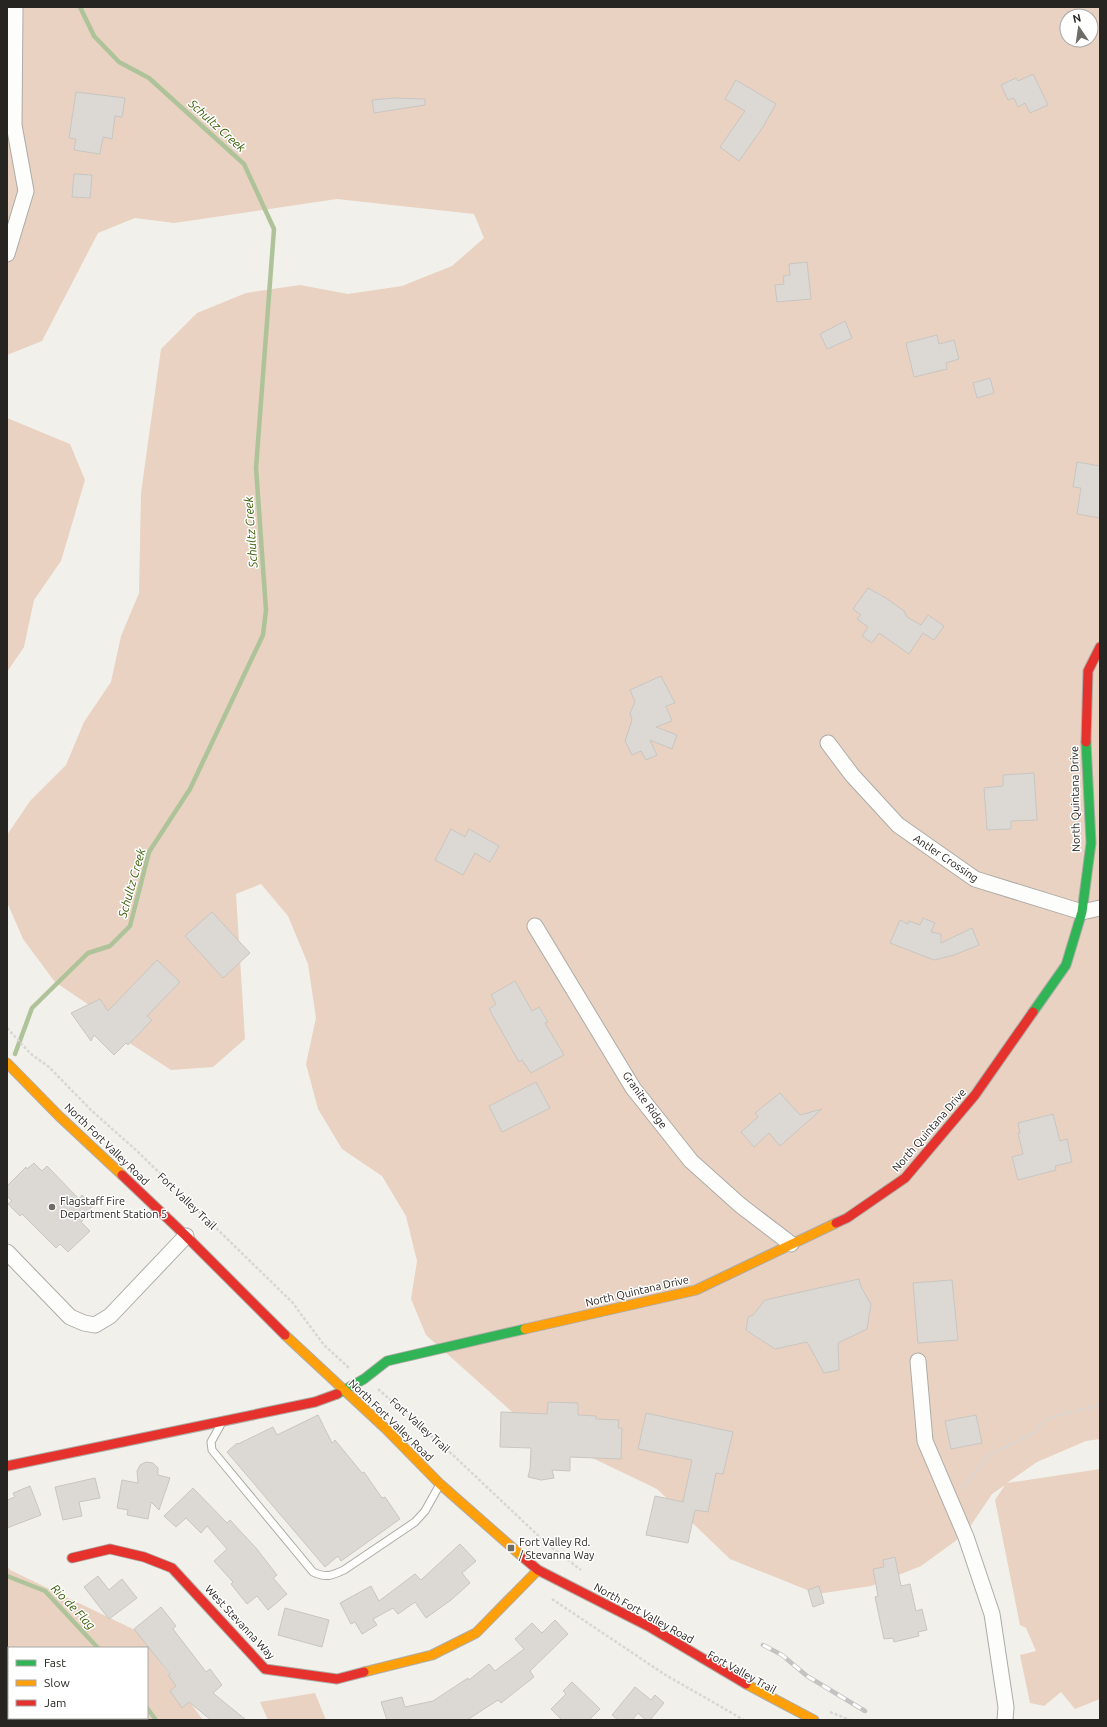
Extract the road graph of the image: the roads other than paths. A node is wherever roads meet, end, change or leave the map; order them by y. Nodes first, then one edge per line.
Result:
1 (15, 7) edge
2 (7, 254) edge
3 (1100, 647) edge
4 (828, 743) dead end
5 (1100, 908) edge
6 (1082, 912) junction
7 (535, 926) dead end
8 (7, 1063) edge
9 (186, 1236) junction
10 (791, 1244) junction
11 (7, 1252) edge
12 (918, 1361) dead end
13 (344, 1391) junction
14 (223, 1422) junction
15 (7, 1466) edge
16 (440, 1484) junction
17 (72, 1558) dead end
18 (538, 1570) junction
19 (814, 1720) edge
20 (1005, 1720) edge

1 - 2 street
3 - 6 street, North Quintana Drive
4 - 6 street, Antler Crossing
5 - 6 street, Antler Crossing
6 - 10 street, North Quintana Drive
7 - 10 street, Granite Ridge
8 - 9 street, North Fort Valley Road
9 - 11 street
9 - 13 street, North Fort Valley Road
10 - 13 street, North Quintana Drive
12 - 20 street
13 - 14 street
13 - 16 street, North Fort Valley Road
14 - 15 street
14 - 16 lane
16 - 18 street, North Fort Valley Road
17 - 18 street, West Stevanna Way
18 - 19 street, North Fort Valley Road

